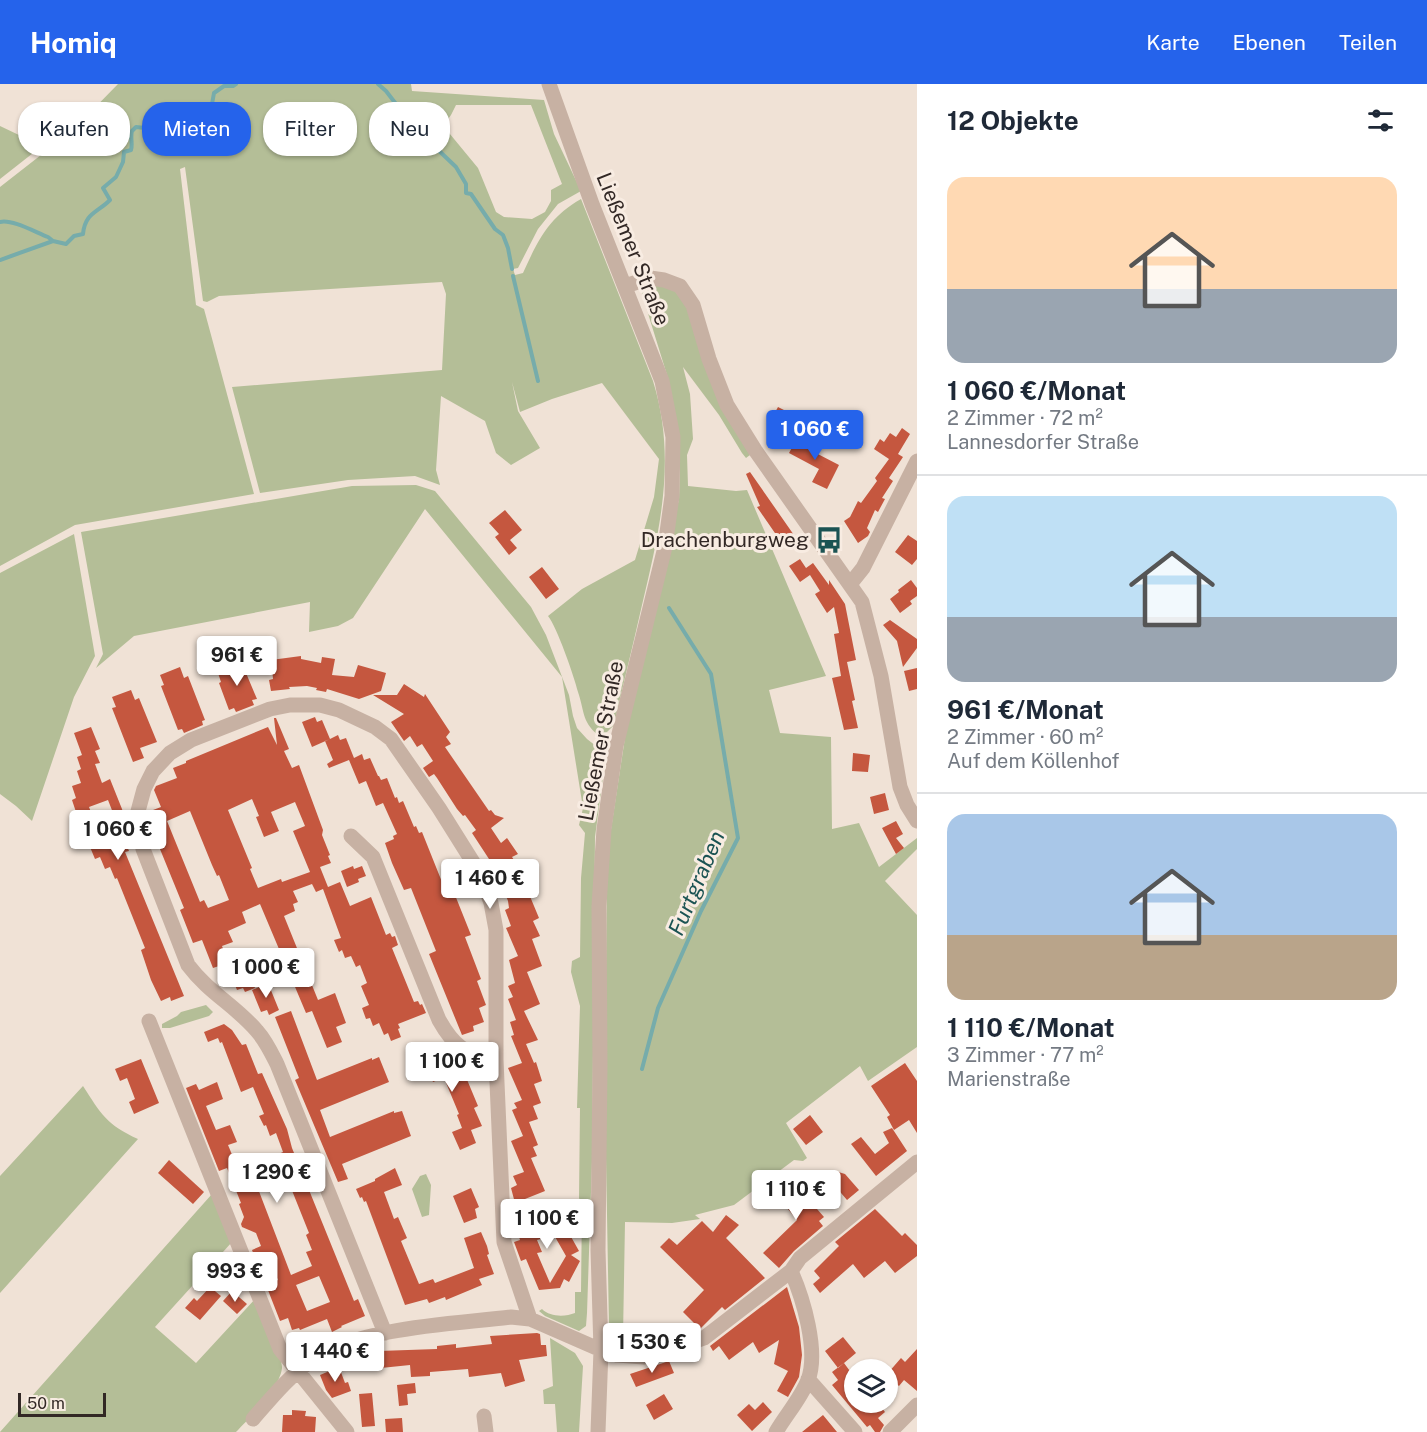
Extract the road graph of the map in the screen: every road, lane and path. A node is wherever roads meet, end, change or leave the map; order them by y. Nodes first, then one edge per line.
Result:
1 (549, 84) edge
2 (626, 286) junction
3 (917, 461) edge
4 (851, 583) junction
5 (917, 821) edge
6 (351, 836) dead end
7 (149, 1022) dead end
8 (496, 1060) junction
9 (917, 1162) edge
10 (790, 1271) junction
11 (530, 1319) junction
12 (385, 1333) junction
13 (601, 1350) junction
14 (297, 1371) junction
15 (808, 1379) junction
16 (917, 1405) edge
17 (484, 1416) dead end
18 (253, 1419) dead end
19 (347, 1432) edge
20 (486, 1432) edge
21 (598, 1432) edge
22 (776, 1432) edge
23 (855, 1432) edge
24 (890, 1432) edge

1 - 2 street, Ließemer Straße
2 - 4 street
2 - 13 street, Ließemer Straße
3 - 4 street
4 - 5 street
6 - 8 street
7 - 14 street
8 - 11 street
8 - 12 street
9 - 10 street
10 - 13 street
10 - 15 street
11 - 12 street
11 - 13 street
12 - 14 street
13 - 21 street, Ließemer Straße
14 - 18 street
14 - 19 street
15 - 22 street
15 - 23 street
16 - 24 street
17 - 20 street

